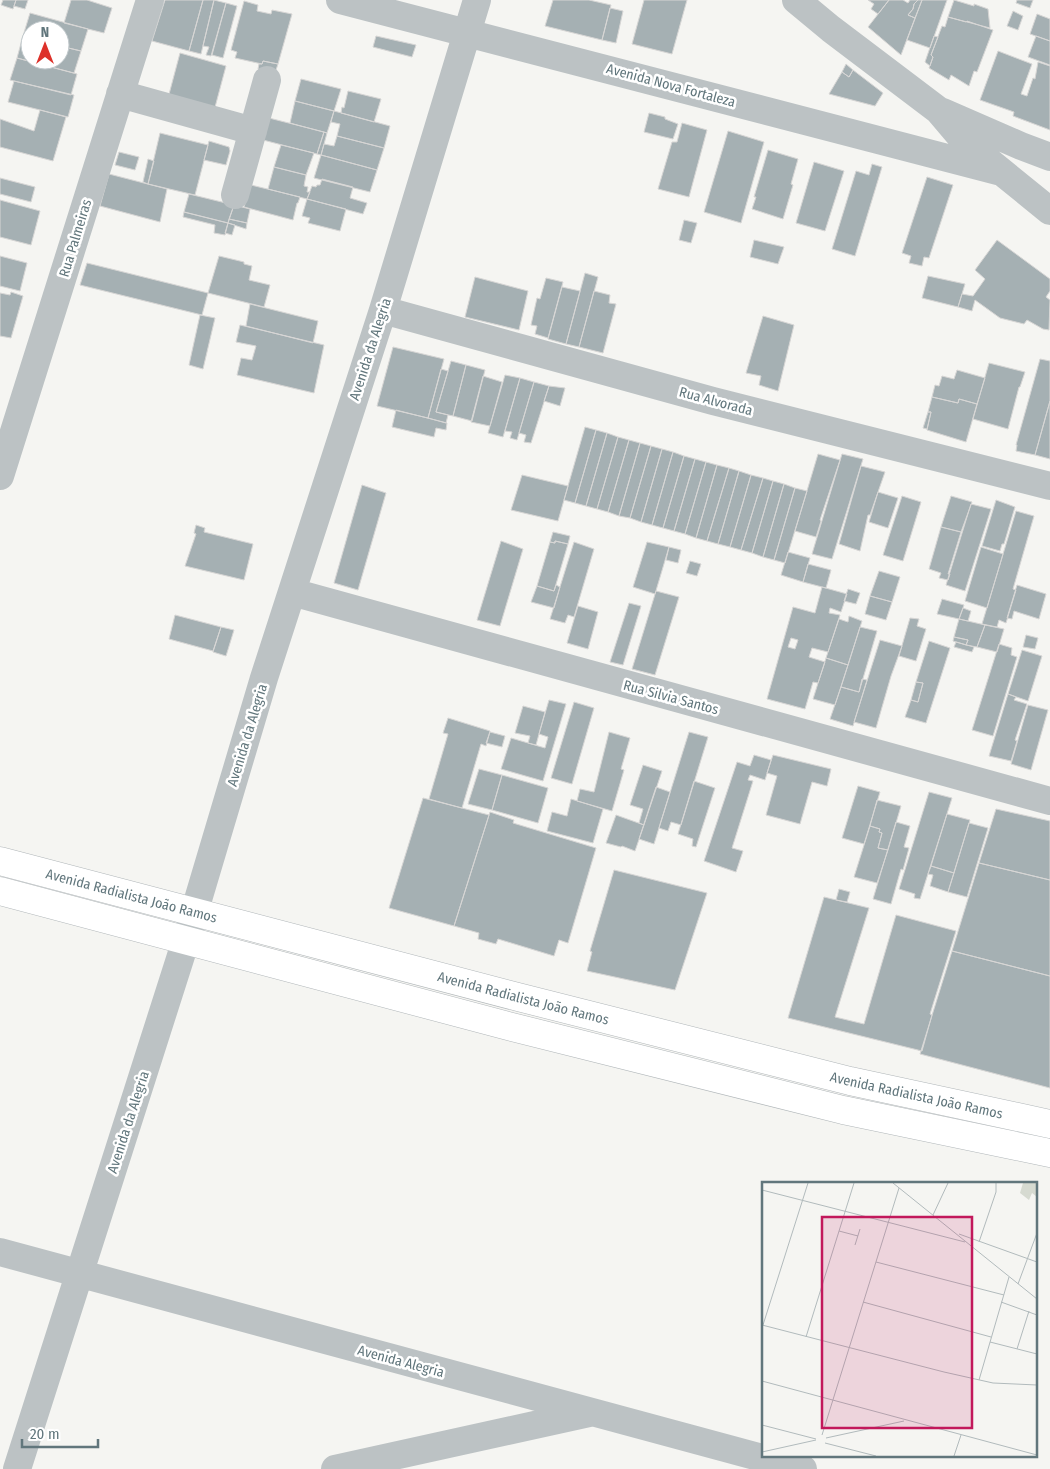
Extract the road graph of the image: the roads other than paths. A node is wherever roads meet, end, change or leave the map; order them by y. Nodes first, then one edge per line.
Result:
1 (150, 0) edge
2 (340, 0) edge
3 (478, 0) edge
4 (796, 0) edge
5 (468, 32) junction
6 (267, 80) dead end
7 (120, 94) junction
8 (938, 110) junction
9 (253, 131) junction
10 (1050, 157) edge
11 (1001, 172) junction
12 (235, 194) dead end
13 (1050, 211) edge
14 (383, 310) junction
15 (0, 476) edge
16 (1050, 486) edge
17 (292, 592) junction
18 (1050, 801) edge
19 (0, 861) edge
20 (0, 891) edge
21 (194, 912) junction
22 (186, 940) junction
23 (1050, 1124) edge
24 (1050, 1153) edge
25 (0, 1252) edge
26 (80, 1274) junction
27 (593, 1412) junction
28 (17, 1469) edge
29 (334, 1469) edge
30 (803, 1469) edge

1 - 7 street, Rua Palmeiras
2 - 5 street, Avenida Nova Fortaleza
3 - 5 street, Avenida da Alegria
4 - 8 street
5 - 11 street, Avenida Nova Fortaleza
5 - 14 street, Avenida da Alegria
6 - 9 street
7 - 9 street
7 - 15 street, Rua Palmeiras
8 - 10 street
8 - 11 street
9 - 12 street
11 - 13 street
14 - 16 street, Rua Alvorada
14 - 17 street, Avenida da Alegria
17 - 18 street, Rua Silvia Santos
17 - 21 street, Avenida da Alegria
19 - 21 main road, Avenida Radialista João Ramos
20 - 22 main road, Avenida Radialista João Ramos
21 - 22 street, Avenida da Alegria
21 - 23 main road, Avenida Radialista João Ramos
22 - 24 main road, Avenida Radialista João Ramos
22 - 26 street, Avenida da Alegria
25 - 26 street, Avenida Alegria
26 - 27 street, Avenida Alegria
26 - 28 street, Avenida da Alegria
27 - 29 street
27 - 30 street, Avenida Alegria

